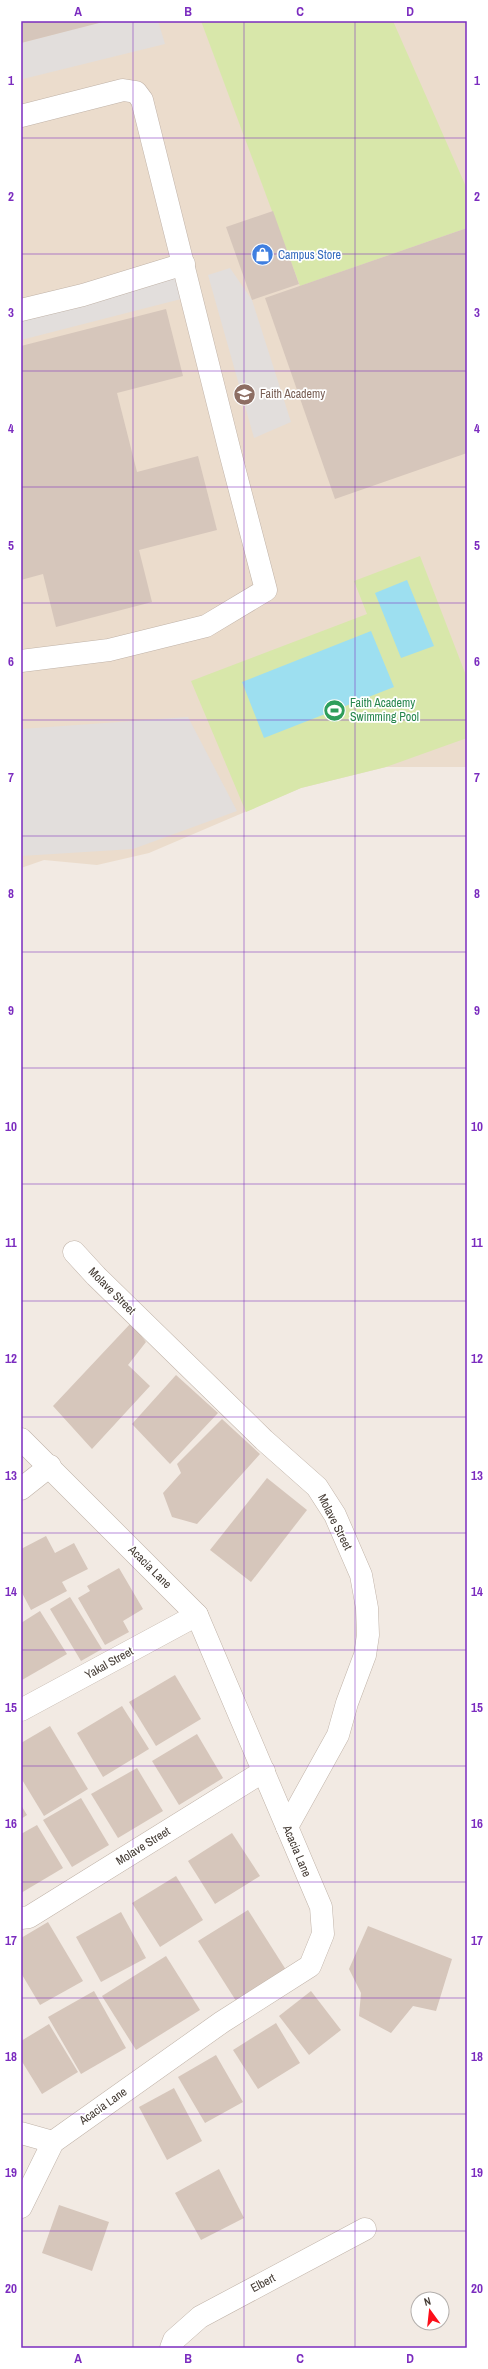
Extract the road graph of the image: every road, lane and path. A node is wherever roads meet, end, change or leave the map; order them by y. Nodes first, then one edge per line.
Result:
1 (21, 116) edge
2 (184, 264) junction
3 (21, 310) edge
4 (21, 661) edge
5 (74, 1252) dead end
6 (21, 1439) edge
7 (50, 1466) junction
8 (21, 1489) edge
9 (197, 1615) junction
10 (21, 1710) edge
11 (264, 1771) junction
12 (287, 1827) junction
13 (21, 1918) edge
14 (21, 2133) edge
15 (53, 2142) junction
16 (21, 2207) edge
17 (365, 2229) dead end
18 (171, 2348) edge

1 - 2 street
2 - 3 street
2 - 4 street
5 - 12 street, Molave Street
6 - 7 street, Acacia Lane
7 - 8 street
7 - 9 street, Acacia Lane
9 - 10 street, Yakal Street
9 - 11 street, Acacia Lane
11 - 12 street, Acacia Lane
11 - 13 street, Molave Street
12 - 15 street, Acacia Lane
14 - 15 street
15 - 16 street, Acacia Lane
17 - 18 street, Elbert

